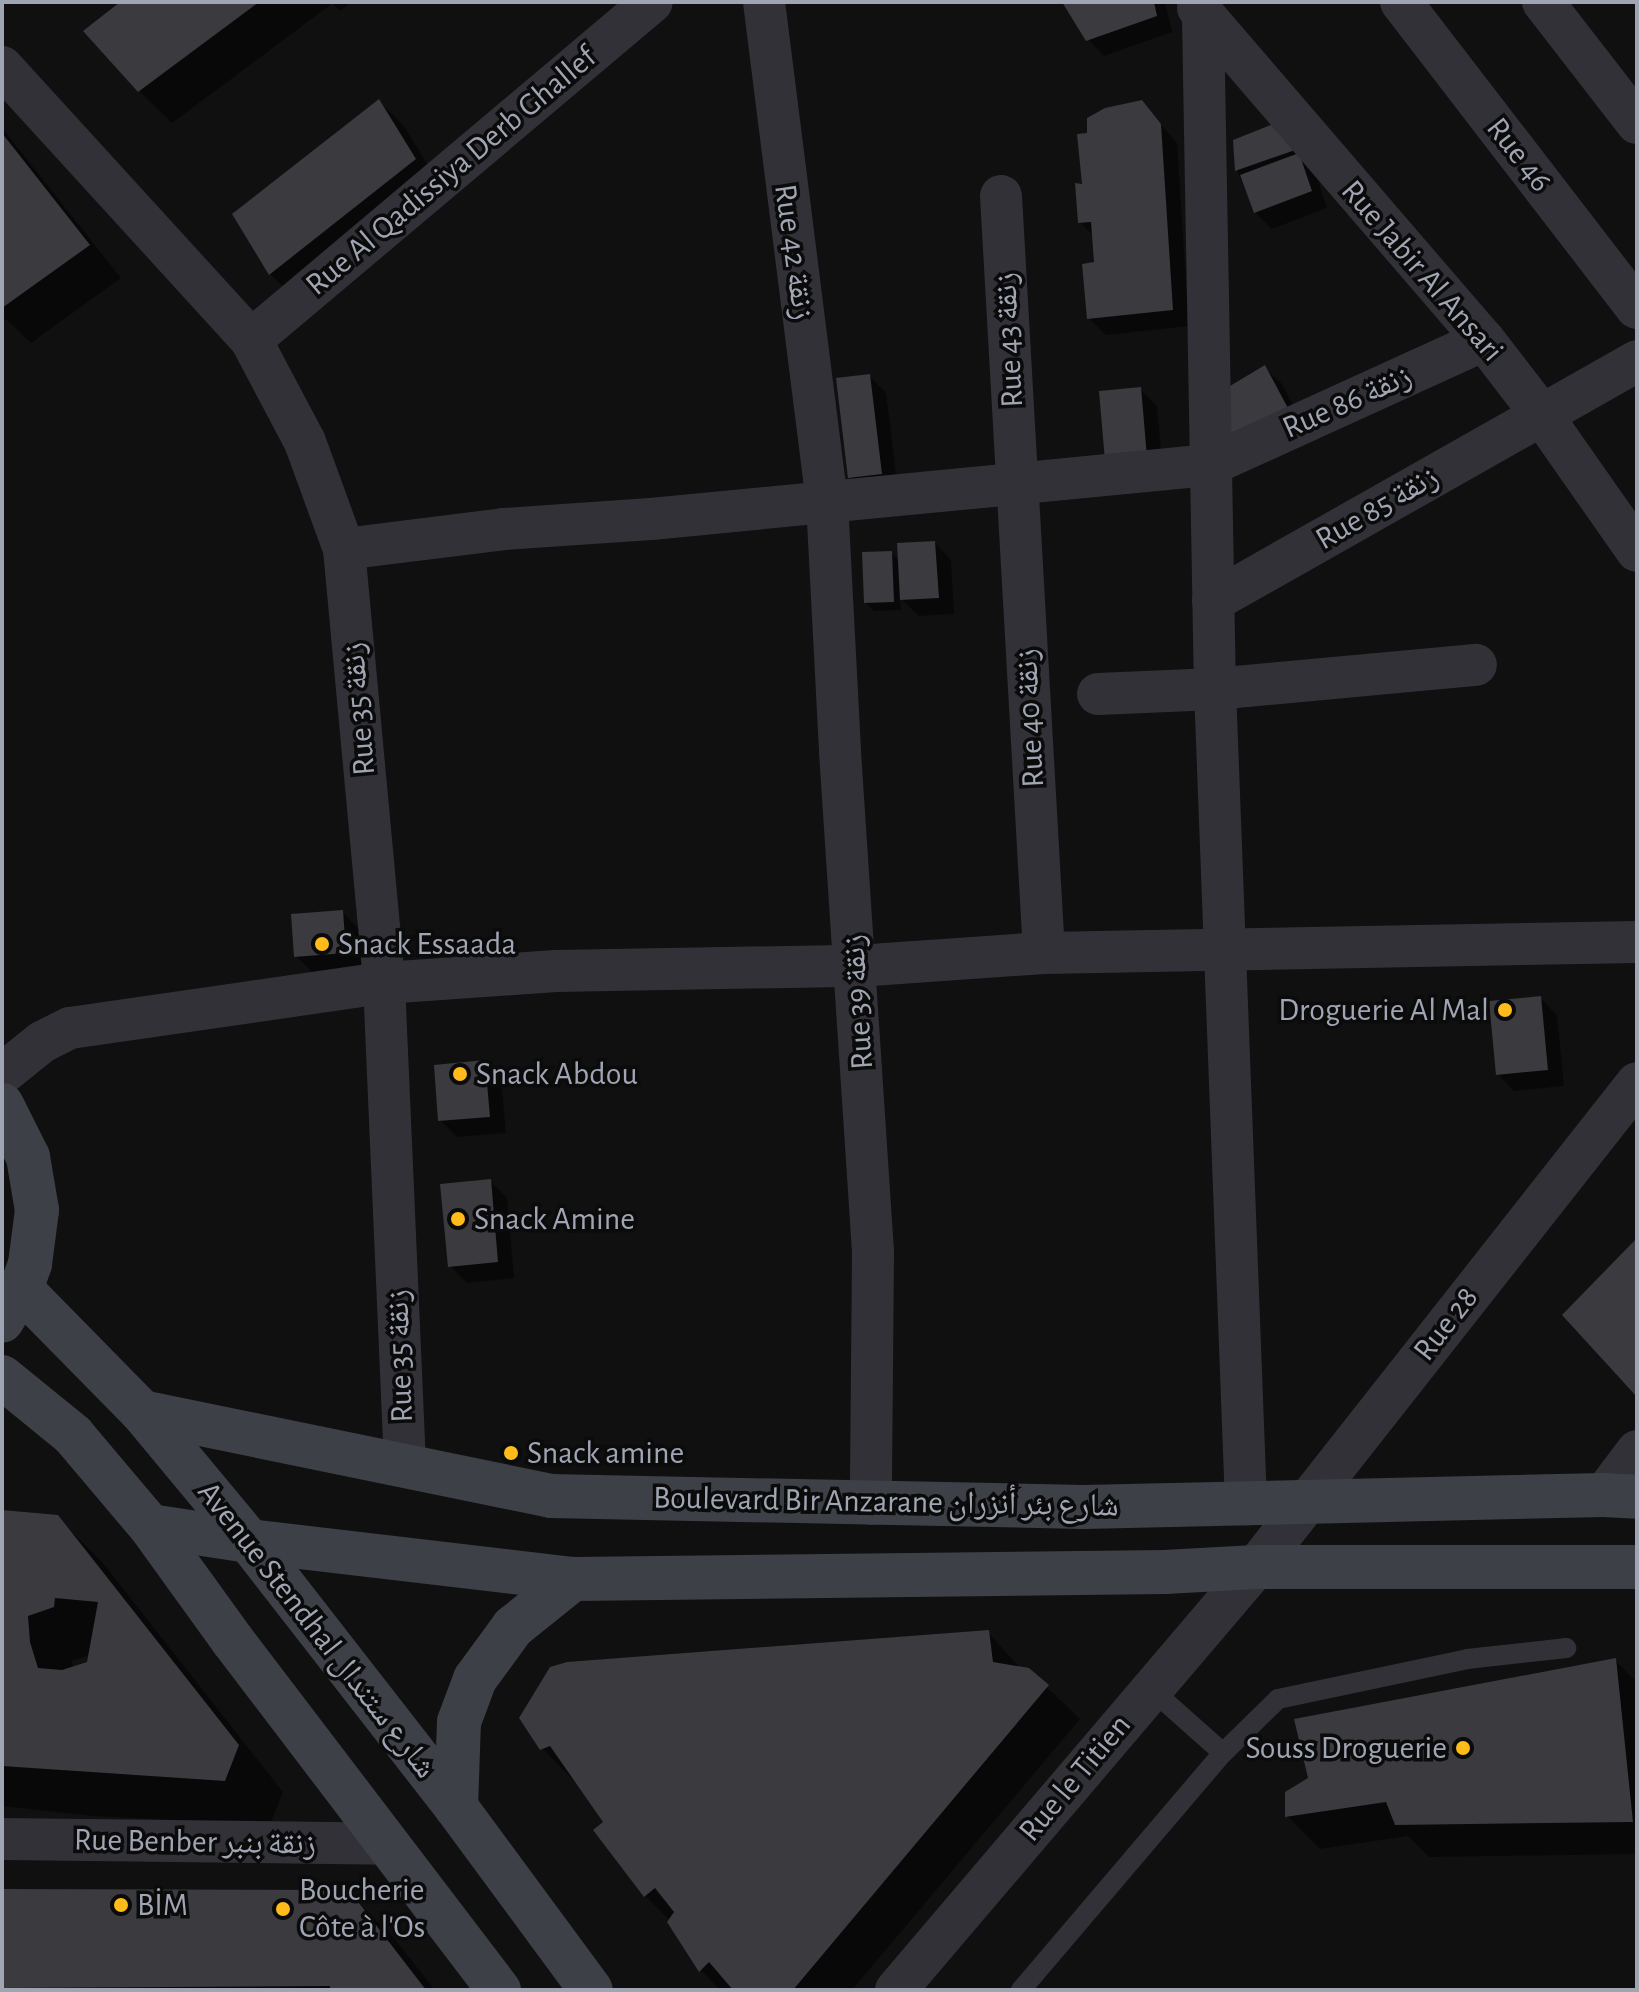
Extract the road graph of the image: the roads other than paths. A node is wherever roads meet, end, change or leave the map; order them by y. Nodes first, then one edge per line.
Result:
1 (652, 2) edge
2 (764, 2) edge
3 (1401, 2) edge
4 (1543, 2) edge
5 (1207, 7) edge
6 (2, 67) edge
7 (1637, 123) edge
8 (1001, 196) dead end
9 (1637, 308) edge
10 (251, 340) junction
11 (1484, 340) junction
12 (1637, 361) edge
13 (1541, 414) junction
14 (1210, 465) junction
15 (1017, 484) junction
16 (827, 502) junction
17 (344, 549) junction
18 (1637, 551) edge
19 (1213, 601) junction
20 (1476, 665) dead end
21 (1215, 689) junction
22 (1098, 694) dead end
23 (1637, 942) edge
24 (1227, 949) junction
25 (1044, 953) junction
26 (857, 966) junction
27 (384, 983) junction
28 (2, 1074) edge
29 (1637, 1083) edge
30 (2, 1105) edge
31 (11, 1305) edge
32 (2, 1377) edge
33 (142, 1412) junction
34 (1637, 1451) edge
35 (405, 1467) junction
36 (1620, 1496) edge
37 (1304, 1503) junction
38 (871, 1504) junction
39 (1246, 1504) junction
40 (150, 1526) junction
41 (249, 1541) junction
42 (1256, 1567) junction
43 (1637, 1567) edge
44 (573, 1579) junction
45 (1566, 1648) dead end
46 (1151, 1689) junction
47 (1223, 1753) junction
48 (456, 1807) junction
49 (2, 1839) edge
50 (387, 1844) junction
51 (499, 1990) edge
52 (591, 1990) edge
53 (896, 1990) edge
54 (1021, 1990) edge

1 - 10 street, Rue Al Qadissiya Derb Ghallef
2 - 16 street, Rue 42 زنقة
3 - 9 street, Rue 46
4 - 7 street
5 - 11 street, Rue Jabir Al Ansari
5 - 14 street
6 - 10 street, Rue 35 زنقة
8 - 15 street, Rue 43 زنقة
10 - 17 street, Rue 35 زنقة
11 - 13 street, Rue Jabir Al Ansari
11 - 14 street, Rue 86 زنقة
12 - 13 street, Rue 85 زنقة
13 - 18 street, Rue Jabir Al Ansari
13 - 19 street, Rue 85 زنقة
14 - 15 street, Rue 86 زنقة
14 - 19 street
15 - 16 street, Rue 86 زنقة
15 - 25 street, Rue 40 زنقة
16 - 17 street, Rue 86 زنقة
16 - 26 street, Rue 39 زنقة
17 - 27 street, Rue 35 زنقة
19 - 21 street
20 - 21 street
21 - 22 street
21 - 24 street
23 - 24 street
24 - 25 street
24 - 39 street
25 - 26 street
26 - 27 street
26 - 38 street, Rue 39 زنقة
27 - 28 street
27 - 35 street, Rue 35 زنقة
29 - 37 street, Rue 28
30 - 31 main road
31 - 33 main road, Avenue Stendhal شارع ستندال
32 - 40 main road
33 - 35 main road, Boulevard Bir Anzarane شارع بئر أنزران
33 - 41 main road, Avenue Stendhal شارع ستندال
34 - 36 street
35 - 38 main road, Boulevard Bir Anzarane شارع بئر أنزران
36 - 37 main road, Boulevard Bir Anzarane شارع بئر أنزران
37 - 39 main road, Boulevard Bir Anzarane شارع بئر أنزران
37 - 42 street, Rue 28
38 - 39 main road, Boulevard Bir Anzarane شارع بئر أنزران
40 - 41 main road, Boulevard Bir Anzarane شارع بئر أنزران
40 - 50 main road
41 - 44 main road, Boulevard Bir Anzarane شارع بئر أنزران
41 - 48 main road, Avenue Stendhal شارع ستندال
42 - 43 main road, Boulevard Bir Anzarane شارع بئر أنزران
42 - 44 main road, Boulevard Bir Anzarane شارع بئر أنزران
42 - 46 street, Rue le Titien
44 - 48 main road
45 - 47 lane
46 - 47 lane
46 - 53 street, Rue le Titien
47 - 54 lane
48 - 52 main road, Avenue Stendhal شارع ستندال
49 - 50 street, Rue Benber زنقة بنبر
50 - 51 main road

